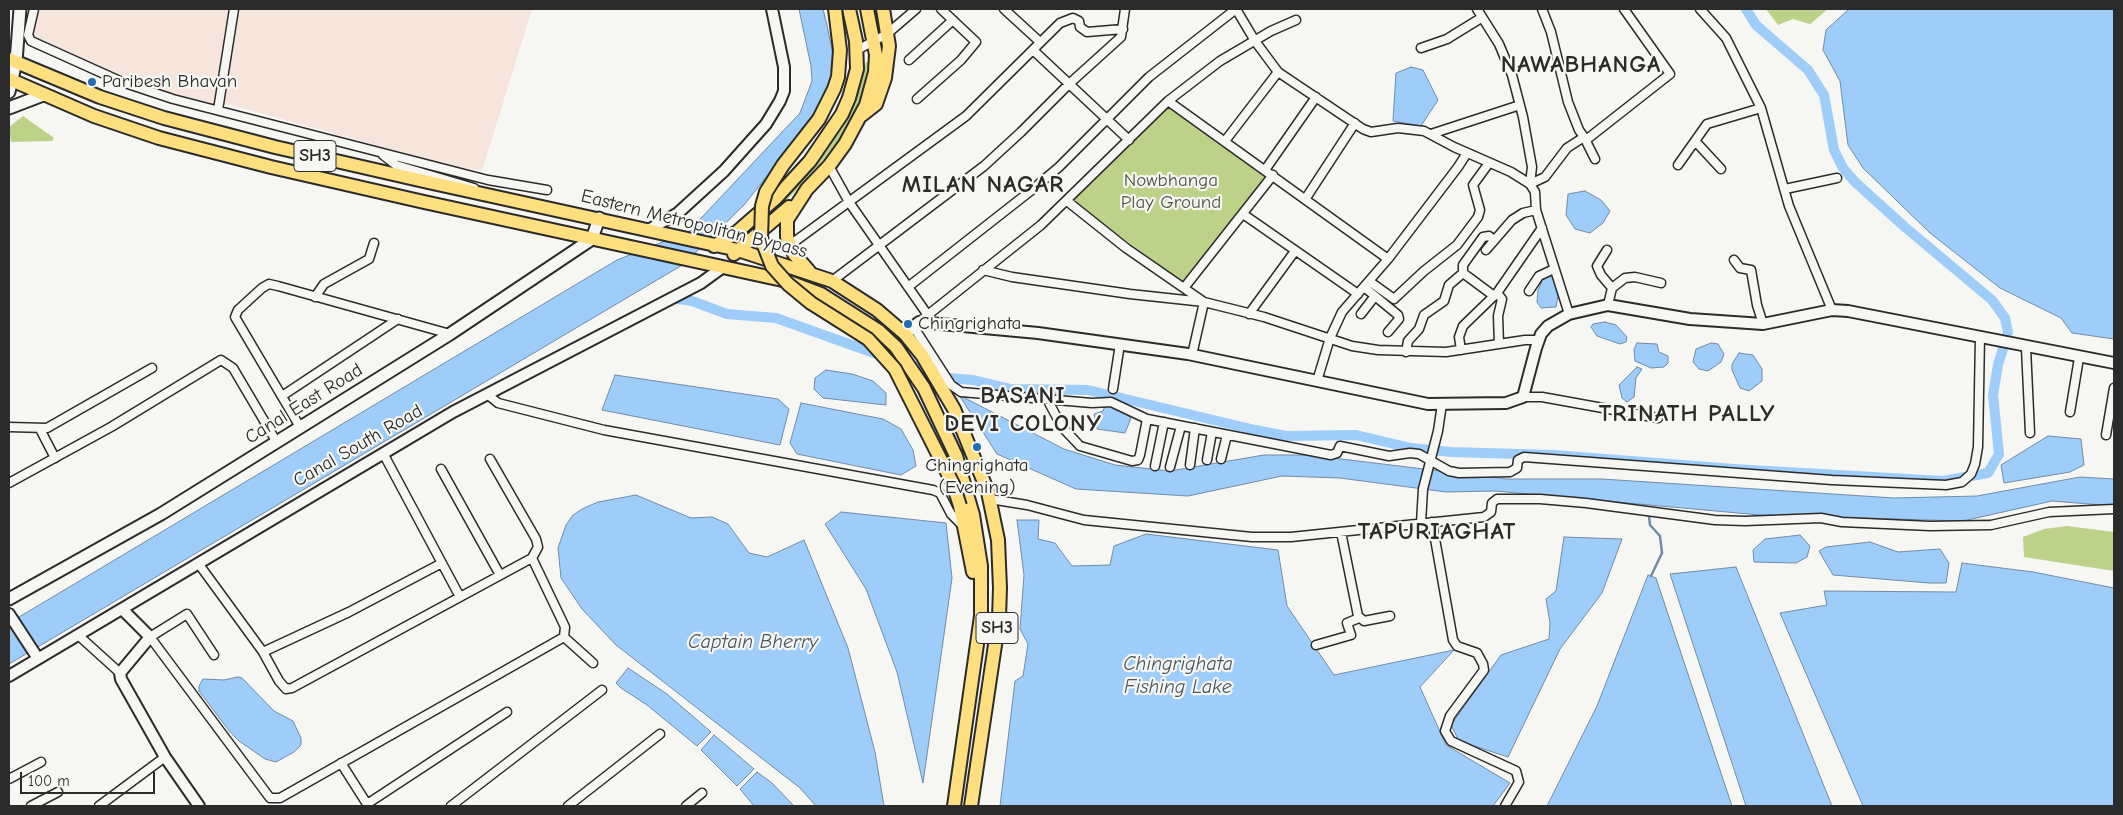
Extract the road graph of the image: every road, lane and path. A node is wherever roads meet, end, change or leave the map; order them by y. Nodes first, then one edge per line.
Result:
1 (20, 9) edge
2 (34, 9) edge
3 (234, 9) edge
4 (772, 9) edge
5 (835, 9) edge
6 (849, 9) edge
7 (867, 9) edge
8 (883, 9) edge
9 (916, 9) edge
10 (941, 9) edge
11 (1004, 9) edge
12 (1125, 9) edge
13 (1236, 9) edge
14 (1477, 9) edge
15 (1542, 9) edge
16 (1624, 9) edge
17 (1700, 9) edge
18 (1481, 18) junction
19 (953, 20) junction
20 (1296, 20) dead end
21 (1123, 29) junction
22 (887, 34) junction
23 (1255, 41) junction
24 (874, 42) junction
25 (1040, 42) junction
26 (1421, 48) dead end
27 (858, 50) junction
28 (1033, 50) junction
29 (909, 60) dead end
30 (13, 61) edge
31 (1278, 72) junction
32 (10, 84) edge
33 (1069, 84) junction
34 (43, 94) junction
35 (1316, 97) junction
36 (917, 100) dead end
37 (1168, 101) junction
38 (1520, 105) junction
39 (9, 108) edge
40 (1761, 108) junction
41 (218, 110) junction
42 (861, 116) junction
43 (1106, 119) junction
44 (1355, 123) junction
45 (1430, 134) junction
46 (1585, 138) junction
47 (1129, 140) junction
48 (1225, 141) junction
49 (1696, 142) junction
50 (379, 152) junction
51 (1467, 153) junction
52 (1596, 158) dead end
53 (1489, 163) junction
54 (1678, 165) dead end
55 (829, 166) junction
56 (1721, 169) dead end
57 (1265, 170) junction
58 (1273, 175) junction
59 (1837, 178) dead end
60 (1530, 184) junction
61 (807, 189) junction
62 (1785, 189) junction
63 (547, 190) dead end
64 (478, 193) junction
65 (1306, 198) junction
66 (1067, 201) junction
67 (849, 202) junction
68 (1536, 210) junction
69 (1243, 214) junction
70 (599, 218) junction
71 (1542, 228) junction
72 (650, 229) junction
73 (592, 240) junction
74 (1494, 240) junction
75 (374, 243) dead end
76 (709, 245) junction
77 (790, 245) junction
78 (878, 245) junction
79 (738, 250) junction
80 (1486, 250) dead end
81 (1607, 250) dead end
82 (1295, 251) junction
83 (1388, 259) junction
84 (1734, 260) dead end
85 (708, 263) junction
86 (723, 267) junction
87 (1554, 269) junction
88 (983, 270) junction
89 (809, 271) junction
90 (1463, 273) junction
91 (832, 281) junction
92 (700, 283) junction
93 (1661, 283) dead end
94 (1366, 284) junction
95 (908, 288) junction
96 (1184, 288) junction
97 (1612, 288) junction
98 (1528, 290) dead end
99 (1358, 294) junction
100 (1496, 294) junction
101 (1375, 296) junction
102 (315, 297) junction
103 (1204, 302) junction
104 (1608, 305) junction
105 (1832, 310) junction
106 (928, 314) junction
107 (1249, 314) junction
108 (1361, 314) dead end
109 (1569, 314) junction
110 (398, 319) junction
111 (1763, 324) junction
112 (912, 327) junction
113 (1388, 332) dead end
114 (450, 334) junction
115 (1980, 336) junction
116 (1330, 338) junction
117 (1539, 340) junction
118 (1120, 344) junction
119 (1499, 344) junction
120 (2025, 347) junction
121 (1461, 350) junction
122 (1406, 352) junction
123 (926, 354) junction
124 (1192, 355) junction
125 (2079, 358) junction
126 (2114, 363) edge
127 (152, 368) dead end
128 (1316, 381) junction
129 (2114, 388) edge
130 (1113, 389) dead end
131 (487, 394) junction
132 (282, 396) junction
133 (1523, 397) junction
134 (1047, 399) junction
135 (1442, 404) junction
136 (2070, 412) dead end
137 (1658, 418) dead end
138 (1147, 419) junction
139 (1164, 422) junction
140 (1181, 426) junction
141 (9, 427) edge
142 (300, 427) junction
143 (1195, 428) junction
144 (40, 429) junction
145 (1212, 432) junction
146 (2030, 434) dead end
147 (2106, 434) dead end
148 (1227, 435) junction
149 (276, 441) junction
150 (383, 453) junction
151 (55, 458) junction
152 (1430, 458) junction
153 (490, 459) dead end
154 (1221, 459) dead end
155 (1207, 460) dead end
156 (1190, 465) dead end
157 (1156, 466) dead end
158 (1170, 467) dead end
159 (441, 468) dead end
160 (9, 483) edge
161 (989, 495) junction
162 (966, 505) junction
163 (2114, 509) edge
164 (1432, 522) junction
165 (1421, 523) junction
166 (965, 527) junction
167 (1341, 532) junction
168 (532, 558) junction
169 (198, 563) junction
170 (442, 563) junction
171 (500, 575) junction
172 (460, 597) junction
173 (9, 599) edge
174 (122, 609) junction
175 (9, 614) edge
176 (982, 616) junction
177 (1390, 616) dead end
178 (1359, 618) junction
179 (78, 635) junction
180 (564, 636) junction
181 (150, 637) junction
182 (1316, 645) dead end
183 (263, 652) junction
184 (35, 655) junction
185 (214, 655) dead end
186 (593, 663) dead end
187 (120, 673) junction
188 (9, 676) edge
189 (602, 690) dead end
190 (507, 712) dead end
191 (660, 734) dead end
192 (165, 757) junction
193 (41, 762) dead end
194 (341, 763) junction
195 (9, 779) edge
196 (58, 792) dead end
197 (702, 793) dead end
198 (30, 806) edge
199 (99, 806) edge
200 (199, 806) edge
201 (451, 806) edge
202 (568, 806) edge
203 (686, 806) edge
204 (954, 806) edge
205 (971, 806) edge
206 (1505, 806) edge

1 - 30 main road
2 - 41 street
3 - 41 street
4 - 72 street
5 - 162 main road, bridge
6 - 27 main road
7 - 24 main road
8 - 22 main road
9 - 22 street
10 - 19 street
11 - 25 street
12 - 21 street
13 - 23 street
13 - 43 street
14 - 18 street
15 - 46 street
16 - 46 street
17 - 40 street
18 - 26 street
18 - 38 street
19 - 29 street
19 - 36 street
20 - 23 street
21 - 25 street
21 - 33 street
22 - 24 street
22 - 42 main road
23 - 31 street
23 - 37 street
24 - 27 street
24 - 42 main road
25 - 28 street
27 - 76 main road
28 - 33 street
28 - 67 street
30 - 32 main road
30 - 64 main road, Eastern Metropolitan Bypass / SH3
31 - 35 street
31 - 48 street
32 - 34 main road, Eastern Metropolitan Bypass / SH3
33 - 43 street
33 - 78 street
34 - 39 main road
34 - 73 main road, Eastern Metropolitan Bypass / SH3
35 - 44 street
35 - 57 street
37 - 47 street
37 - 48 street
38 - 45 street
38 - 60 street
40 - 49 street
40 - 62 street
41 - 50 street
42 - 55 main road
43 - 47 street
43 - 95 street
44 - 45 street
44 - 65 street
45 - 51 street
46 - 52 street
46 - 60 street
47 - 66 street
48 - 57 street
49 - 54 street
49 - 56 street
50 - 63 street
50 - 64 street
51 - 53 street
51 - 83 street
53 - 60 street
53 - 94 street
55 - 61 main road
55 - 67 street
57 - 58 street
58 - 65 street
58 - 69 street
59 - 62 street
60 - 68 street
61 - 77 main road
61 - 79 main road
62 - 105 street
64 - 70 main road, Eastern Metropolitan Bypass / SH3
65 - 83 street
66 - 88 street
66 - 96 street
67 - 77 street
67 - 78 street
68 - 71 street
68 - 74 street
69 - 82 street
69 - 96 street
70 - 72 main road, Eastern Metropolitan Bypass / SH3
70 - 73 main road
71 - 87 street
71 - 100 street
72 - 76 main road, Eastern Metropolitan Bypass / SH3
73 - 85 main road, Eastern Metropolitan Bypass / SH3
73 - 114 main road, Canal East Road
74 - 80 street
74 - 90 street
75 - 102 street
76 - 79 main road, Eastern Metropolitan Bypass / SH3
76 - 85 main road
77 - 89 main road
78 - 91 street
78 - 95 street
79 - 86 main road
79 - 89 main road, Eastern Metropolitan Bypass / SH3
81 - 97 street
82 - 99 street
82 - 107 street
83 - 94 street
84 - 111 street
85 - 86 main road, Eastern Metropolitan Bypass / SH3
85 - 92 street
86 - 92 street, Canal South Road
86 - 162 main road, Eastern Metropolitan Bypass / SH3
87 - 98 street
87 - 109 street
88 - 103 street
88 - 106 street
89 - 91 main road, Eastern Metropolitan Bypass / SH3
90 - 100 street
90 - 122 street
91 - 112 main road, Eastern Metropolitan Bypass / SH3
92 - 131 street, Canal South Road
93 - 97 street
94 - 99 street
94 - 101 street
95 - 106 street
96 - 103 street
97 - 104 street
99 - 116 street
100 - 119 street
100 - 121 street
101 - 108 street
101 - 113 street
102 - 110 street
102 - 132 street
103 - 107 street
103 - 124 street
104 - 109 street
104 - 111 street
105 - 111 street
105 - 115 street
106 - 112 street
107 - 116 street
109 - 117 street
110 - 114 street
110 - 132 street
112 - 118 street
112 - 123 main road, Eastern Metropolitan Bypass / SH3
114 - 142 main road, Canal East Road
115 - 120 street
115 - 152 street
116 - 122 street
116 - 128 street
117 - 119 street
117 - 133 street
118 - 124 street
118 - 130 street
119 - 121 street
120 - 125 street
120 - 146 street
121 - 122 street
123 - 134 street
123 - 161 main road, Eastern Metropolitan Bypass / SH3
124 - 128 street
125 - 126 street
125 - 136 street
127 - 144 street
128 - 135 street
129 - 147 street
131 - 150 street, Canal South Road
131 - 166 street
132 - 142 street
133 - 135 street
133 - 137 street
134 - 138 street
134 - 138 street
135 - 152 street
138 - 139 street
139 - 140 street
139 - 157 street
140 - 143 street
140 - 158 street
141 - 144 street
142 - 149 main road, Canal East Road
143 - 145 street
143 - 156 street
144 - 151 street
145 - 148 street
145 - 155 street
148 - 152 street
148 - 154 street
149 - 151 street
149 - 173 main road, Canal East Road
150 - 169 street, Canal South Road
150 - 170 street
151 - 160 street
152 - 165 street
153 - 168 street
159 - 171 street
161 - 167 street
161 - 205 main road, Eastern Metropolitan Bypass / SH3
162 - 166 main road, Eastern Metropolitan Bypass
162 - 176 main road, Eastern Metropolitan Bypass / SH3
163 - 164 street
164 - 165 street
164 - 206 street
165 - 167 street
166 - 176 main road, Eastern Metropolitan Bypass
167 - 178 street
168 - 171 street
168 - 180 street
169 - 174 street, Canal South Road
169 - 183 street
170 - 172 street
170 - 183 street
171 - 172 street
172 - 183 street
174 - 179 street, Canal South Road
174 - 181 street
175 - 184 street
176 - 204 main road, Eastern Metropolitan Bypass / SH3
177 - 178 street
178 - 182 street
179 - 184 street, Canal South Road
179 - 187 street
180 - 186 street
180 - 194 street
181 - 185 street
181 - 187 street
181 - 194 street
184 - 188 street, Canal South Road
187 - 192 street
189 - 201 street
190 - 194 street
191 - 202 street
192 - 199 street
192 - 200 street
193 - 195 street
196 - 198 street
197 - 203 street

